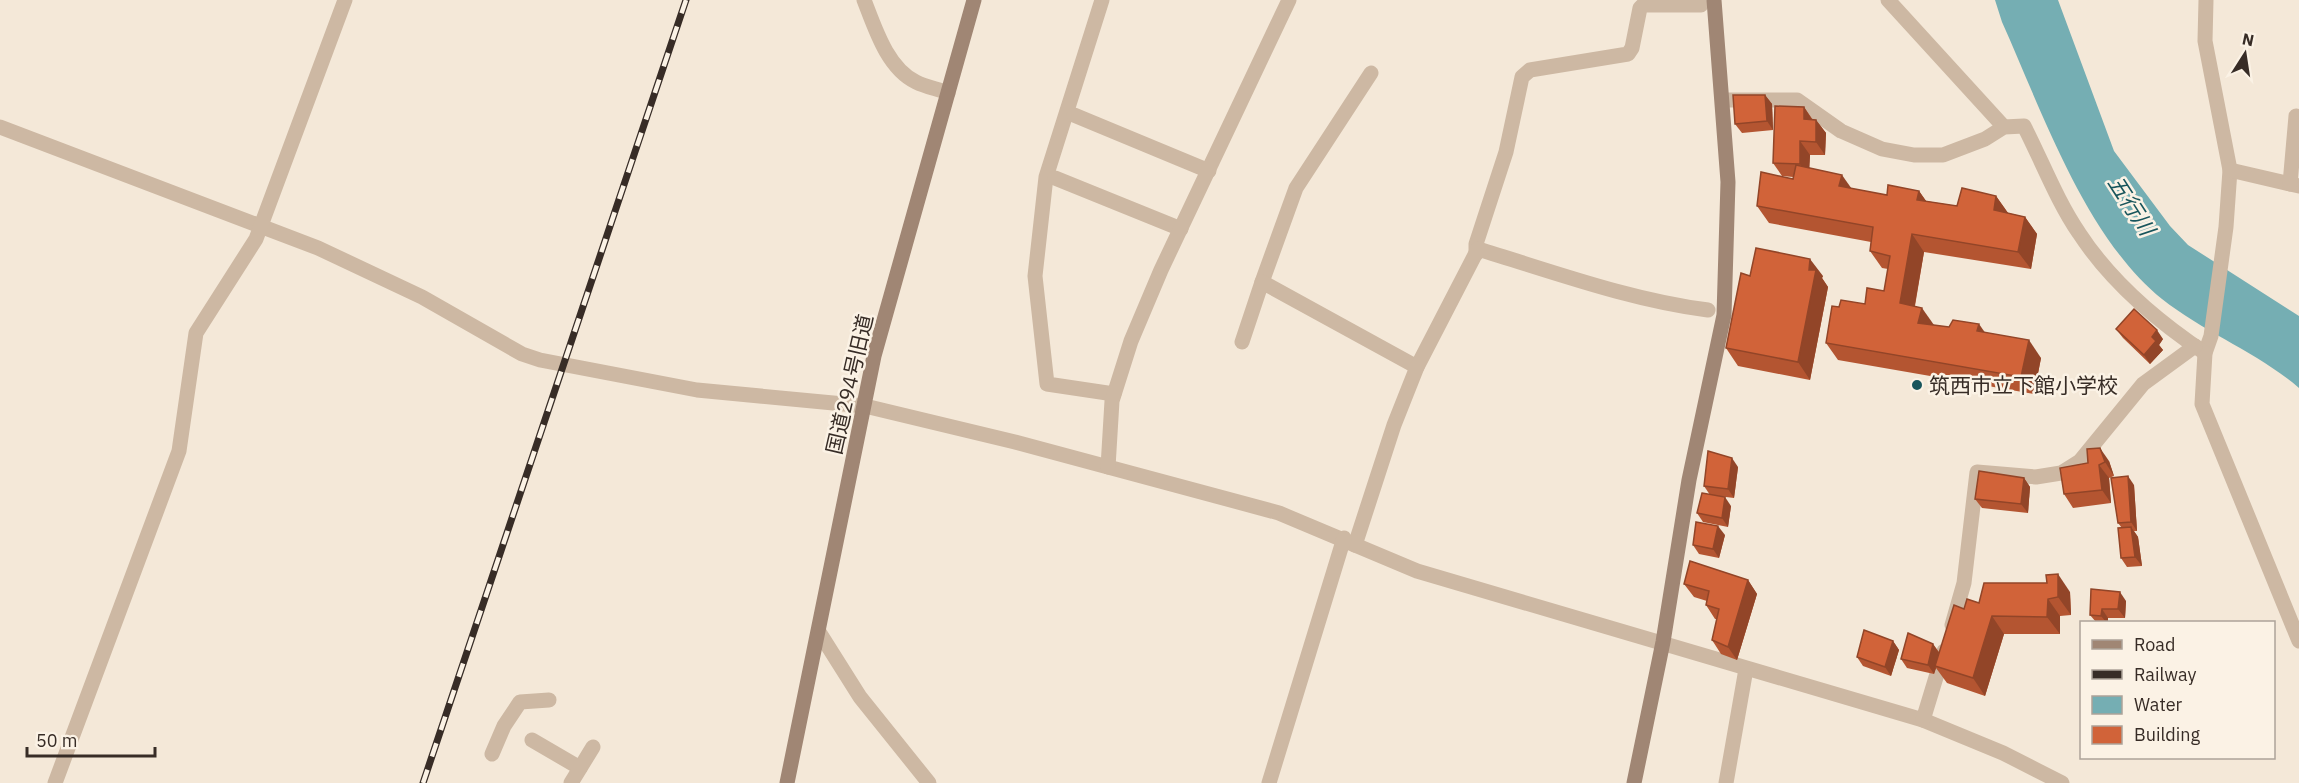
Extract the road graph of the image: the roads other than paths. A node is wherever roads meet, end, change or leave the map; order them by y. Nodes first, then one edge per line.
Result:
1 (345, 0) edge
2 (864, 0) edge
3 (974, 0) edge
4 (1102, 0) edge
5 (1289, 0) edge
6 (1887, 0) edge
7 (2206, 0) edge
8 (1707, 3) edge
9 (1371, 74) dead end
10 (948, 93) junction
11 (1723, 100) junction
12 (1074, 115) dead end
13 (2296, 117) dead end
14 (0, 127) edge
15 (2004, 127) junction
16 (2230, 170) junction
17 (1209, 171) junction
18 (1055, 178) dead end
19 (2295, 185) edge
20 (261, 226) junction
21 (1181, 229) junction
22 (1476, 254) junction
23 (1262, 282) junction
24 (1708, 310) dead end
25 (1242, 342) dead end
26 (2202, 348) junction
27 (1417, 367) junction
28 (1114, 394) junction
29 (865, 406) junction
30 (1108, 467) junction
31 (1349, 541) junction
32 (819, 632) junction
33 (2299, 641) edge
34 (1663, 642) junction
35 (1746, 669) junction
36 (549, 700) dead end
37 (1923, 720) junction
38 (532, 740) dead end
39 (592, 747) dead end
40 (492, 754) dead end
41 (580, 768) junction
42 (54, 783) edge
43 (571, 783) edge
44 (788, 783) edge
45 (929, 783) edge
46 (1269, 783) edge
47 (1634, 783) edge
48 (1726, 783) edge
49 (2062, 783) edge

1 - 20 street
2 - 10 street
3 - 10 street, 国道294号旧道
4 - 28 street
5 - 17 street
6 - 15 street
7 - 16 street
8 - 11 street
8 - 22 street
9 - 23 street
10 - 29 street, 国道294号旧道
11 - 15 street
11 - 34 street
12 - 17 street
13 - 19 street
14 - 20 street
15 - 26 street
16 - 19 street
16 - 26 street
17 - 21 street
18 - 21 street
20 - 29 street
20 - 42 street
21 - 28 street
22 - 24 street
22 - 27 street
23 - 25 street
23 - 27 street
26 - 33 street
26 - 37 street
27 - 31 street
28 - 30 street
29 - 30 street
29 - 32 street, 国道294号旧道
30 - 31 street
31 - 34 street
31 - 46 street
32 - 44 street, 国道294号旧道
32 - 45 street
34 - 35 street
34 - 47 street
35 - 37 street
35 - 48 street
36 - 40 street
37 - 49 street
38 - 41 street
39 - 41 street
41 - 43 street

